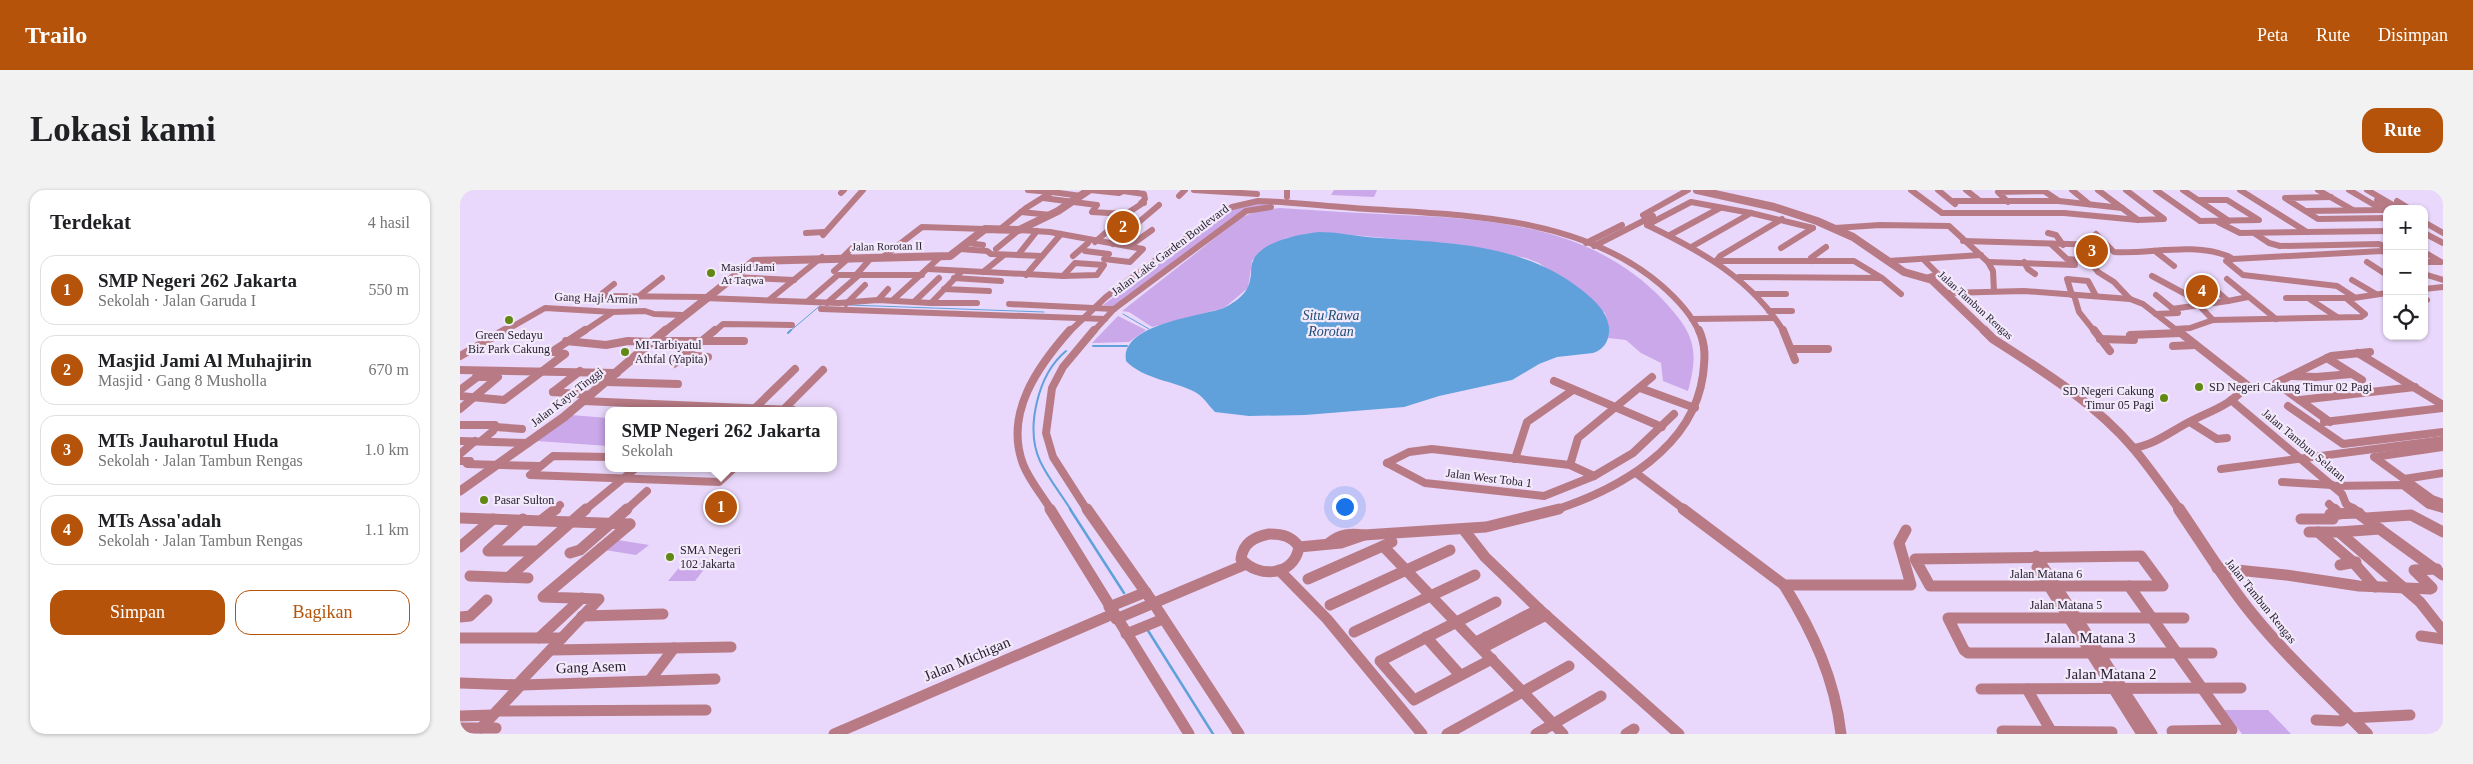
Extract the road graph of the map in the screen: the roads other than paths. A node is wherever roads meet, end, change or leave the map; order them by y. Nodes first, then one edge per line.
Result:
1 (863, 190) edge
2 (1028, 190) edge
3 (1090, 190) edge
4 (1185, 190) edge
5 (1196, 190) edge
6 (1287, 190) edge
7 (1688, 190) edge
8 (1703, 190) edge
9 (1911, 190) edge
10 (1938, 190) edge
11 (1966, 190) edge
12 (2072, 190) edge
13 (2098, 190) edge
14 (2126, 190) edge
15 (2156, 190) edge
16 (2183, 190) edge
17 (2240, 190) edge
18 (2318, 190) edge
19 (2349, 190) edge
20 (2359, 190) edge
21 (2367, 190) edge
22 (1053, 191) edge
23 (1122, 191) edge
24 (2020, 191) edge
25 (1257, 194) dead end
26 (1081, 196) junction
27 (1178, 196) dead end
28 (2378, 196) junction
29 (1193, 197) dead end
30 (1677, 197) junction
31 (2331, 197) junction
32 (1043, 198) junction
33 (2198, 200) junction
34 (1288, 201) junction
35 (1688, 201) junction
36 (1952, 201) junction
37 (1980, 201) junction
38 (2059, 201) junction
39 (1072, 202) junction
40 (2008, 202) junction
41 (2033, 202) junction
42 (1143, 203) junction
43 (2090, 204) junction
44 (2385, 205) edge
45 (2393, 205) edge
46 (2403, 205) edge
47 (1720, 208) junction
48 (2122, 208) junction
49 (2353, 210) junction
50 (2305, 211) junction
51 (1020, 212) junction
52 (1751, 213) junction
53 (1967, 213) junction
54 (2046, 213) junction
55 (2383, 214) edge
56 (1051, 215) junction
57 (2363, 216) junction
58 (2383, 218) edge
59 (2428, 218) edge
60 (1782, 219) junction
61 (1141, 220) junction
62 (2138, 220) junction
63 (2229, 221) junction
64 (1152, 222) dead end
65 (2218, 222) junction
66 (2428, 224) edge
67 (2432, 227) junction
68 (1111, 228) dead end
69 (1837, 228) junction
70 (2383, 228) edge
71 (2428, 228) edge
72 (985, 229) junction
73 (999, 230) junction
74 (1019, 230) junction
75 (1152, 230) dead end
76 (2383, 230) edge
77 (1037, 231) junction
78 (2307, 232) junction
79 (807, 233) dead end
80 (2048, 233) dead end
81 (2254, 233) junction
82 (2443, 233) edge
83 (1060, 234) junction
84 (2096, 234) dead end
85 (1670, 235) junction
86 (2428, 235) edge
87 (1093, 241) junction
88 (1963, 241) junction
89 (968, 243) junction
90 (2443, 243) edge
91 (983, 244) dead end
92 (1590, 244) junction
93 (2051, 244) junction
94 (2063, 244) junction
95 (1116, 245) junction
96 (2107, 245) junction
97 (854, 246) dead end
98 (1130, 246) junction
99 (1693, 246) junction
100 (2383, 246) edge
101 (1826, 247) dead end
102 (1781, 248) dead end
103 (960, 249) junction
104 (996, 249) dead end
105 (1085, 251) dead end
106 (2155, 251) junction
107 (2383, 252) edge
108 (1109, 254) junction
109 (2428, 254) edge
110 (1004, 255) junction
111 (1018, 255) junction
112 (1981, 255) junction
113 (941, 256) junction
114 (1042, 256) junction
115 (1073, 256) dead end
116 (822, 257) junction
117 (847, 257) junction
118 (872, 257) junction
119 (884, 257) junction
120 (1923, 259) junction
121 (2234, 259) junction
122 (1813, 261) junction
123 (1888, 261) junction
124 (1101, 262) junction
125 (1988, 262) junction
126 (2024, 262) junction
127 (2367, 262) dead end
128 (2428, 262) edge
129 (2442, 262) edge
130 (2033, 263) junction
131 (2075, 265) dead end
132 (2174, 266) dead end
133 (928, 269) junction
134 (2046, 270) dead end
135 (834, 271) dead end
136 (962, 271) junction
137 (983, 272) junction
138 (2383, 272) edge
139 (2035, 274) dead end
140 (858, 275) junction
141 (922, 275) junction
142 (2243, 275) junction
143 (2428, 275) edge
144 (1026, 276) junction
145 (1063, 276) junction
146 (2152, 276) dead end
147 (732, 277) junction
148 (662, 278) dead end
149 (939, 278) dead end
150 (954, 278) junction
151 (1739, 278) junction
152 (1882, 278) junction
153 (1926, 278) junction
154 (794, 280) junction
155 (2352, 280) dead end
156 (2443, 280) edge
157 (1001, 281) dead end
158 (614, 284) dead end
159 (865, 285) dead end
160 (2211, 286) dead end
161 (2443, 287) edge
162 (888, 289) dead end
163 (944, 289) junction
164 (2428, 289) edge
165 (989, 291) dead end
166 (1994, 291) junction
167 (1950, 293) junction
168 (2383, 293) edge
169 (1755, 294) junction
170 (1786, 294) dead end
171 (1901, 294) dead end
172 (2376, 294) junction
173 (2073, 295) junction
174 (2156, 295) dead end
175 (2096, 296) junction
176 (639, 297) junction
177 (2248, 297) junction
178 (2307, 297) junction
179 (2352, 297) junction
180 (2383, 297) edge
181 (704, 298) junction
182 (2286, 298) dead end
183 (2130, 299) junction
184 (770, 300) junction
185 (878, 300) junction
186 (893, 300) junction
187 (808, 301) junction
188 (915, 301) junction
189 (2228, 301) junction
190 (827, 303) junction
191 (931, 303) junction
192 (977, 303) dead end
193 (846, 304) junction
194 (1009, 304) dead end
195 (2199, 305) junction
196 (1093, 307) junction
197 (2172, 308) junction
198 (821, 309) dead end
199 (1114, 309) junction
200 (1769, 311) junction
201 (1792, 311) dead end
202 (613, 312) junction
203 (2156, 314) junction
204 (683, 315) junction
205 (731, 317) dead end
206 (1080, 318) junction
207 (1774, 318) junction
208 (2337, 318) junction
209 (1105, 319) junction
210 (1692, 319) junction
211 (2276, 319) junction
212 (2213, 320) junction
213 (723, 324) junction
214 (792, 325) dead end
215 (2178, 331) junction
216 (2100, 339) junction
217 (566, 341) junction
218 (702, 341) junction
219 (744, 341) dead end
220 (654, 342) junction
221 (2195, 345) junction
222 (2173, 346) dead end
223 (538, 349) dead end
224 (1793, 349) junction
225 (1828, 349) dead end
226 (553, 351) junction
227 (2110, 351) dead end
228 (2370, 352) dead end
229 (2358, 353) junction
230 (460, 356) edge
231 (684, 356) junction
232 (708, 357) dead end
233 (2327, 358) junction
234 (1795, 360) dead end
235 (674, 364) dead end
236 (795, 369) dead end
237 (460, 370) edge
238 (486, 370) junction
239 (823, 370) dead end
240 (544, 371) junction
241 (581, 371) junction
242 (617, 373) junction
243 (2352, 374) junction
244 (2292, 376) junction
245 (476, 377) junction
246 (1652, 377) dead end
247 (2362, 380) dead end
248 (1554, 381) dead end
249 (606, 382) junction
250 (678, 384) dead end
251 (1642, 387) junction
252 (2415, 387) junction
253 (460, 390) edge
254 (1573, 390) junction
255 (460, 396) edge
256 (472, 398) junction
257 (587, 398) junction
258 (2231, 400) junction
259 (2300, 400) junction
260 (1695, 406) junction
261 (2288, 406) dead end
262 (2443, 406) edge
263 (724, 407) edge
264 (756, 407) edge
265 (786, 407) edge
266 (1616, 408) junction
267 (460, 409) edge
268 (1674, 414) dead end
269 (2317, 414) junction
270 (2301, 416) junction
271 (2190, 422) junction
272 (2330, 422) junction
273 (460, 424) edge
274 (496, 424) junction
275 (2312, 424) junction
276 (1662, 427) junction
277 (522, 429) dead end
278 (2443, 432) edge
279 (2227, 438) dead end
280 (2443, 440) edge
281 (460, 441) edge
282 (478, 441) junction
283 (528, 443) junction
284 (2443, 447) edge
285 (2136, 448) junction
286 (460, 454) edge
287 (605, 457) edge
288 (1515, 458) junction
289 (2300, 458) junction
290 (460, 461) edge
291 (500, 464) junction
292 (1570, 465) junction
293 (539, 466) junction
294 (2221, 468) dead end
295 (631, 472) edge
296 (730, 472) edge
297 (1636, 473) junction
298 (2443, 473) edge
299 (1594, 476) junction
300 (622, 479) junction
301 (2404, 479) junction
302 (2282, 482) dead end
303 (2332, 486) junction
304 (460, 492) edge
305 (647, 492) dead end
306 (2443, 502) edge
307 (2329, 504) dead end
308 (560, 505) dead end
309 (2443, 509) edge
310 (2339, 514) junction
311 (2363, 516) junction
312 (460, 518) edge
313 (493, 519) junction
314 (523, 519) junction
315 (2301, 519) dead end
316 (542, 520) junction
317 (571, 521) junction
318 (609, 523) junction
319 (2380, 529) junction
320 (1464, 530) junction
321 (1906, 530) dead end
322 (2339, 532) junction
323 (2443, 532) edge
324 (2354, 545) junction
325 (2332, 546) junction
326 (460, 547) edge
327 (1299, 547) junction
328 (1450, 550) dead end
329 (538, 551) junction
330 (570, 553) dead end
331 (2033, 556) junction
332 (2369, 559) junction
333 (2353, 562) junction
334 (1244, 565) junction
335 (2340, 565) dead end
336 (2438, 568) edge
337 (2224, 569) junction
338 (1279, 570) junction
339 (1406, 570) junction
340 (1475, 575) dead end
341 (470, 576) dead end
342 (509, 577) junction
343 (528, 578) dead end
344 (1308, 579) dead end
345 (1784, 585) junction
346 (2052, 586) junction
347 (2130, 586) junction
348 (2375, 587) junction
349 (2406, 589) junction
350 (1146, 592) junction
351 (1431, 596) junction
352 (582, 598) junction
353 (487, 600) dead end
354 (1496, 602) dead end
355 (1154, 604) junction
356 (1330, 605) dead end
357 (1542, 612) junction
358 (1113, 613) junction
359 (663, 614) dead end
360 (582, 616) junction
361 (460, 618) edge
362 (1948, 618) joint
363 (2073, 618) junction
364 (2152, 618) junction
365 (2184, 618) dead end
366 (1163, 619) junction
367 (1456, 623) junction
368 (1354, 632) dead end
369 (2443, 632) edge
370 (1126, 634) junction
371 (2421, 636) dead end
372 (1426, 637) junction
373 (460, 638) edge
374 (539, 638) junction
375 (562, 638) junction
376 (2443, 639) edge
377 (1479, 645) junction
378 (731, 647) dead end
379 (674, 648) junction
380 (551, 650) junction
381 (2212, 652) dead end
382 (2095, 653) junction
383 (2178, 653) junction
384 (1492, 658) junction
385 (1568, 666) dead end
386 (1460, 675) junction
387 (715, 679) dead end
388 (650, 680) junction
389 (460, 683) edge
390 (519, 685) junction
391 (2241, 688) dead end
392 (1981, 689) dead end
393 (2026, 689) junction
394 (2118, 689) junction
395 (2204, 689) junction
396 (1523, 691) junction
397 (1601, 696) dead end
398 (706, 710) dead end
399 (495, 713) junction
400 (2410, 715) dead end
401 (460, 716) edge
402 (2353, 716) junction
403 (2316, 720) dead end
404 (1554, 724) junction
405 (460, 728) edge
406 (481, 728) junction
407 (496, 728) dead end
408 (2232, 730) joint
409 (2002, 731) dead end
410 (2050, 731) junction
411 (2112, 732) dead end
412 (2172, 732) dead end
413 (834, 734) edge
414 (1189, 734) edge
415 (1239, 734) edge
416 (1422, 734) edge
417 (1447, 734) edge
418 (1536, 734) edge
419 (1563, 734) edge
420 (1680, 734) edge
421 (1841, 734) edge
422 (2142, 734) edge
423 (2152, 734) edge
424 (2367, 734) edge

1 - 79 street
2 - 22 street
3 - 23 street
3 - 26 street
4 - 27 street
5 - 25 street
5 - 29 street
6 - 34 street
7 - 30 street
8 - 35 street
8 - 69 street, Jalan Tambun Rengas
9 - 53 street
10 - 36 street
11 - 37 street
12 - 43 street
13 - 48 street
14 - 62 street
15 - 65 street
16 - 33 street
17 - 78 street
18 - 31 street
19 - 49 street
20 - 44 street
21 - 28 street
22 - 26 street
22 - 32 street
23 - 42 street
24 - 38 street
24 - 40 street
26 - 39 street
28 - 45 street
28 - 46 street
30 - 35 street
30 - 92 street
31 - 49 street
31 - 50 street
32 - 39 street
32 - 51 street
33 - 63 street
33 - 63 street
34 - 92 street
34 - 196 street, Jalan Lake Garden Boulevard
34 - 199 street, Jalan Lake Garden Boulevard
35 - 47 street
35 - 85 street
35 - 92 street
36 - 37 street
36 - 53 street
37 - 40 street
38 - 41 street
38 - 43 street
39 - 42 street
39 - 56 street
40 - 41 street
41 - 54 street
42 - 61 street
43 - 48 street
47 - 52 street
47 - 85 street
48 - 62 street
49 - 50 street
49 - 57 street
50 - 57 street
51 - 56 street
51 - 73 street
52 - 60 street
52 - 99 street
53 - 54 street
54 - 62 street
55 - 57 street
56 - 74 street
57 - 58 street
57 - 70 street
59 - 67 street
60 - 102 street
60 - 122 street
61 - 64 street
61 - 95 street
63 - 65 street
65 - 81 street
66 - 67 street
67 - 82 street
68 - 87 street
69 - 88 street
69 - 123 street, Jalan Tambun Rengas
71 - 82 street
72 - 73 street
72 - 89 street, Jalan Rorotan II
72 - 119 street
73 - 74 street
74 - 77 street
74 - 104 street
75 - 98 street
76 - 78 street
77 - 83 street
77 - 111 street
78 - 81 street
80 - 94 street
81 - 100 street
83 - 87 street
83 - 114 street
84 - 96 street
85 - 99 street
86 - 90 street
87 - 95 street
87 - 115 street
88 - 93 street
88 - 112 street
89 - 91 street
89 - 103 street, Jalan Rorotan II
92 - 210 street
93 - 94 street
93 - 183 street
94 - 96 street
95 - 98 street
95 - 108 street
96 - 106 street
97 - 117 street
98 - 124 street
99 - 151 street
101 - 122 street
103 - 110 street
103 - 113 street, Jalan Rorotan II
105 - 108 street
106 - 121 street
106 - 132 street
107 - 121 street
108 - 124 street
109 - 129 street
110 - 111 street
110 - 137 street
111 - 114 street
112 - 120 street
112 - 125 street
113 - 119 street, Jalan Rorotan II
113 - 133 street
114 - 144 street
116 - 117 street, Jalan Rorotan II
116 - 147 street, Jalan Rorotan II
116 - 154 street
117 - 118 street, Jalan Rorotan II
117 - 135 street
118 - 119 street, Jalan Rorotan II
118 - 140 street
120 - 123 street
120 - 153 street
121 - 142 street
122 - 152 street
123 - 153 street, Jalan Tambun Rengas
124 - 145 street
124 - 145 street
125 - 126 street
125 - 166 street
126 - 130 street
126 - 139 street
127 - 138 street
128 - 129 street
130 - 131 street
130 - 134 street
133 - 136 street
133 - 141 street
136 - 137 street
136 - 150 street
137 - 144 street
140 - 141 street
140 - 187 street
140 - 190 street
141 - 186 street
142 - 177 street
142 - 179 street
143 - 156 street
144 - 145 street
146 - 195 street
147 - 154 street
147 - 181 street, Jalan Rorotan II
148 - 176 street
149 - 188 street
150 - 157 street
150 - 163 street
151 - 152 street
151 - 169 street
152 - 171 street
153 - 167 street, Jalan Tambun Rengas
154 - 184 street
155 - 172 street
158 - 176 street
159 - 193 street
160 - 189 street
161 - 164 street
162 - 185 street
163 - 165 street
163 - 191 street
166 - 167 street
166 - 173 street
167 - 285 street, Jalan Tambun Rengas
168 - 172 street
169 - 170 street
169 - 200 street
172 - 179 street
172 - 180 street
173 - 175 street
173 - 175 street
173 - 216 street
174 - 197 street
175 - 183 street
176 - 181 street
177 - 189 street
177 - 211 street
178 - 179 street
178 - 182 street
178 - 208 street
179 - 208 street
181 - 184 street
181 - 204 street, Jalan Rorotan II
183 - 203 street
184 - 187 street
185 - 186 street
185 - 193 street
186 - 188 street
187 - 190 street
188 - 191 street
189 - 195 street
190 - 193 street
191 - 192 street
194 - 196 street
195 - 197 street
195 - 212 street
196 - 199 street
196 - 206 street, Jalan Lake Garden Boulevard
197 - 203 street
198 - 206 street
199 - 209 street, Jalan Lake Garden Boulevard
200 - 201 street
200 - 207 street
202 - 204 street, Gang Haji Armin
202 - 217 street
202 - 230 street, Gang Haji Armin
203 - 215 street
204 - 220 street, Jalan Kayu Tinggi
205 - 213 street
206 - 209 street
206 - 358 street, Jalan Lake Garden Boulevard
207 - 210 street
207 - 224 street
208 - 211 street
209 - 350 street, Jalan Lake Garden Boulevard
210 - 260 street
211 - 212 street
212 - 215 street
213 - 214 street
213 - 218 street
215 - 216 street
215 - 221 street
216 - 227 street
217 - 220 street
217 - 226 street
218 - 219 street
218 - 220 street
218 - 231 street
220 - 242 street, Jalan Kayu Tinggi
221 - 222 street
221 - 258 street
223 - 226 street
224 - 225 street
224 - 234 street
226 - 240 street
228 - 229 street
229 - 233 street
229 - 252 street
231 - 232 street
231 - 235 street
233 - 243 street
233 - 244 street
236 - 264 street
237 - 238 street
238 - 240 street
238 - 245 street
239 - 265 street
240 - 241 street
240 - 256 street
241 - 242 street
241 - 257 street
242 - 249 street, Jalan Kayu Tinggi
243 - 244 street
243 - 247 street
244 - 259 street
245 - 253 street
245 - 256 street
246 - 251 street
248 - 254 street
249 - 250 street
249 - 257 street, Jalan Kayu Tinggi
251 - 260 street
251 - 266 street
252 - 259 street
252 - 262 street
254 - 266 street
254 - 288 street
255 - 256 street
256 - 267 street
257 - 263 street
257 - 283 street, Jalan Kayu Tinggi
258 - 271 street
258 - 289 street, Jalan Tambun Selatan
259 - 269 street
260 - 297 street
261 - 270 street
262 - 272 street
266 - 276 street
266 - 292 street
268 - 276 street, Jalan West Toba 1
269 - 270 street
269 - 272 street
270 - 275 street
271 - 279 street
271 - 285 street
272 - 275 street
273 - 274 street
274 - 277 street
274 - 282 street
275 - 278 street
276 - 299 street, Jalan West Toba 1
280 - 289 street
281 - 282 street
282 - 283 street
282 - 286 street
283 - 291 street, Jalan Kayu Tinggi
284 - 301 street
285 - 337 street, Jalan Tambun Rengas
287 - 293 street
288 - 292 street
288 - 299 street, Jalan West Toba 1
289 - 294 street
289 - 303 street, Jalan Tambun Selatan
290 - 291 street
291 - 293 street
291 - 304 street, Jalan Kayu Tinggi
292 - 299 street
293 - 300 street
295 - 300 street
296 - 300 street
297 - 320 street
297 - 345 street
298 - 301 street
300 - 317 street
301 - 306 street
302 - 303 street
303 - 309 street
303 - 311 street, Jalan Tambun Selatan
305 - 318 street
307 - 310 street
308 - 316 street
310 - 311 street
310 - 315 street
311 - 319 street, Jalan Tambun Selatan
311 - 323 street
312 - 313 street
313 - 314 street
313 - 326 street
314 - 316 street
314 - 329 street
316 - 317 street
317 - 318 street
317 - 329 street
318 - 330 street
318 - 352 street
319 - 322 street
319 - 336 street, Jalan Tambun Selatan
320 - 327 street
320 - 357 street
321 - 345 street
322 - 324 street
322 - 325 street
324 - 325 street
324 - 332 street
325 - 333 street
327 - 334 street
327 - 338 street
328 - 339 street
329 - 342 street
331 - 346 street
331 - 346 street, Jalan Matana 6
331 - 347 street, Jalan Matana 6
332 - 333 street
332 - 349 street
333 - 335 street
333 - 348 street
334 - 338 street
334 - 355 street
336 - 349 street
337 - 348 street
337 - 402 street, Jalan Tambun Rengas
338 - 416 street
339 - 344 street
339 - 351 street
339 - 356 street
340 - 351 street
341 - 342 street
342 - 343 street
345 - 421 street
346 - 347 street, Jalan Matana 6
346 - 363 street
347 - 364 street
348 - 349 street
349 - 369 street
350 - 355 street, Jalan Lake Garden Boulevard
350 - 358 street
351 - 367 street
351 - 368 street
352 - 360 street, Gang Asem
352 - 374 street
353 - 361 street
354 - 367 street
355 - 358 street
355 - 366 street, Jalan Lake Garden Boulevard
357 - 377 street
357 - 420 street
358 - 370 street, Jalan Lake Garden Boulevard
358 - 413 street, Jalan Michigan
359 - 360 street
360 - 375 street, Gang Asem
362 - 363 street, Jalan Matana 5
362 - 382 street, Jalan Matana 3
363 - 364 street, Jalan Matana 5
363 - 382 street
364 - 365 street, Jalan Matana 5
364 - 383 street
366 - 370 street
366 - 415 street, Jalan Lake Garden Boulevard
367 - 372 street
367 - 377 street
370 - 414 street, Jalan Lake Garden Boulevard
371 - 376 street
372 - 386 street
372 - 386 street
373 - 374 street
374 - 375 street
375 - 380 street, Gang Asem
377 - 384 street
378 - 379 street, Gang Asem
379 - 380 street, Gang Asem
379 - 388 street
380 - 390 street, Gang Asem
381 - 383 street, Jalan Matana 3
382 - 383 street, Jalan Matana 3
382 - 394 street
383 - 395 street
384 - 386 street
384 - 396 street
385 - 396 street
387 - 388 street, Gang Asem
388 - 390 street, Gang Asem
389 - 390 street
390 - 399 street
391 - 395 street, Jalan Matana 2
392 - 393 street, Jalan Matana 2
393 - 394 street, Jalan Matana 2
393 - 410 street
394 - 395 street, Jalan Matana 2
394 - 422 street
394 - 423 street
395 - 408 street
396 - 404 street
396 - 417 street
397 - 404 street
398 - 399 street
399 - 401 street
399 - 406 street
400 - 402 street
402 - 403 street
402 - 424 street, Jalan Tambun Rengas
404 - 418 street
404 - 419 street
405 - 406 street
406 - 407 street
408 - 412 street
409 - 410 street
410 - 411 street

